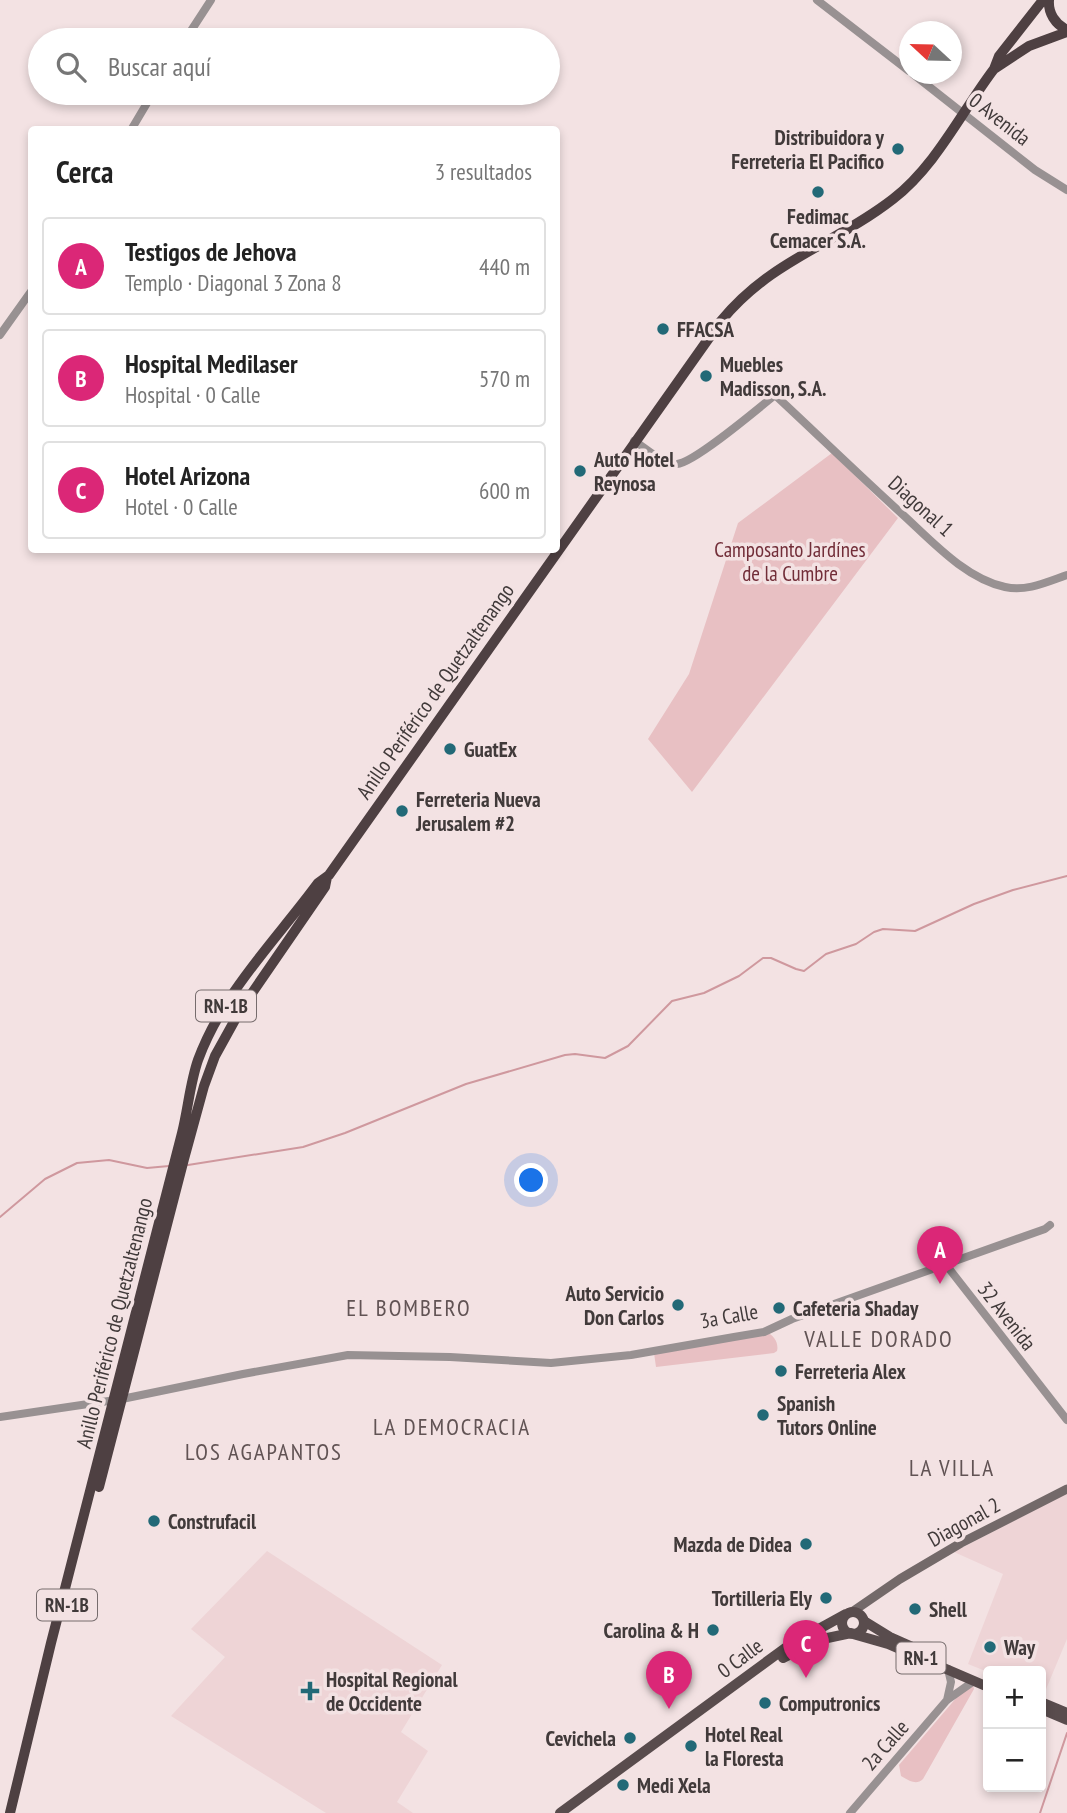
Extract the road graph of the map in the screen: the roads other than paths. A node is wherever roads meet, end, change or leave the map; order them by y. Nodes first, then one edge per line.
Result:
1 (211, 0) edge
2 (817, 0) edge
3 (1043, 0) edge
4 (1049, 0) edge
5 (193, 28) edge
6 (1067, 31) edge
7 (899, 63) edge
8 (994, 69) junction
9 (927, 84) edge
10 (146, 105) edge
11 (963, 112) junction
12 (133, 126) edge
13 (1067, 190) edge
14 (28, 294) edge
15 (0, 335) edge
16 (634, 441) junction
17 (560, 546) edge
18 (555, 553) edge
19 (1067, 575) edge
20 (1049, 1225) dead end
21 (947, 1266) junction
22 (119, 1399) junction
23 (0, 1417) edge
24 (1067, 1420) edge
25 (1067, 1489) edge
26 (881, 1591) junction
27 (849, 1613) junction
28 (864, 1619) junction
29 (852, 1633) junction
30 (948, 1669) junction
31 (983, 1678) edge
32 (974, 1681) junction
33 (983, 1684) edge
34 (947, 1700) junction
35 (1046, 1705) edge
36 (1046, 1710) edge
37 (1065, 1716) edge
38 (10, 1813) edge
39 (16, 1813) edge
40 (560, 1813) edge
41 (571, 1813) edge
42 (850, 1813) edge

1 - 5 street
2 - 7 street, 0 Avenida
3 - 8 highway, Anillo Periférico de Quetzaltenango / RN-1B
4 - 6 highway, RN-1B
6 - 8 highway, Anillo Periférico de Quetzaltenango / RN-1B
8 - 11 highway, Anillo Periférico de Quetzaltenango / RN-1B
9 - 11 street, 0 Avenida
10 - 12 street
11 - 13 street, 0 Avenida
11 - 16 highway, Anillo Periférico de Quetzaltenango / RN-1B
14 - 15 street
16 - 17 highway, Anillo Periférico de Quetzaltenango / RN-1B
16 - 19 street, Diagonal 1
18 - 22 highway, Anillo Periférico de Quetzaltenango / RN-1B
20 - 21 street, 3a Calle
21 - 22 street, 3a Calle
21 - 24 street, 32 Avenida
22 - 23 street, 3a Calle
22 - 38 highway, Anillo Periférico de Quetzaltenango / RN-1B
22 - 39 highway, Anillo Periférico de Quetzaltenango / RN-1B
25 - 26 main road, Diagonal 2
26 - 27 main road, Diagonal 2
26 - 28 main road, Diagonal 2
27 - 28 main road, RN-1
27 - 29 main road
27 - 40 main road, 0 Calle
28 - 29 main road
28 - 31 main road, RN-1
29 - 30 main road, RN-1
29 - 41 main road, 0 Calle / RN-1
30 - 32 main road, RN-1
30 - 34 street
32 - 33 main road, RN-1
32 - 34 street, 2a Calle
34 - 42 street, 2a Calle
35 - 37 main road
36 - 37 main road

